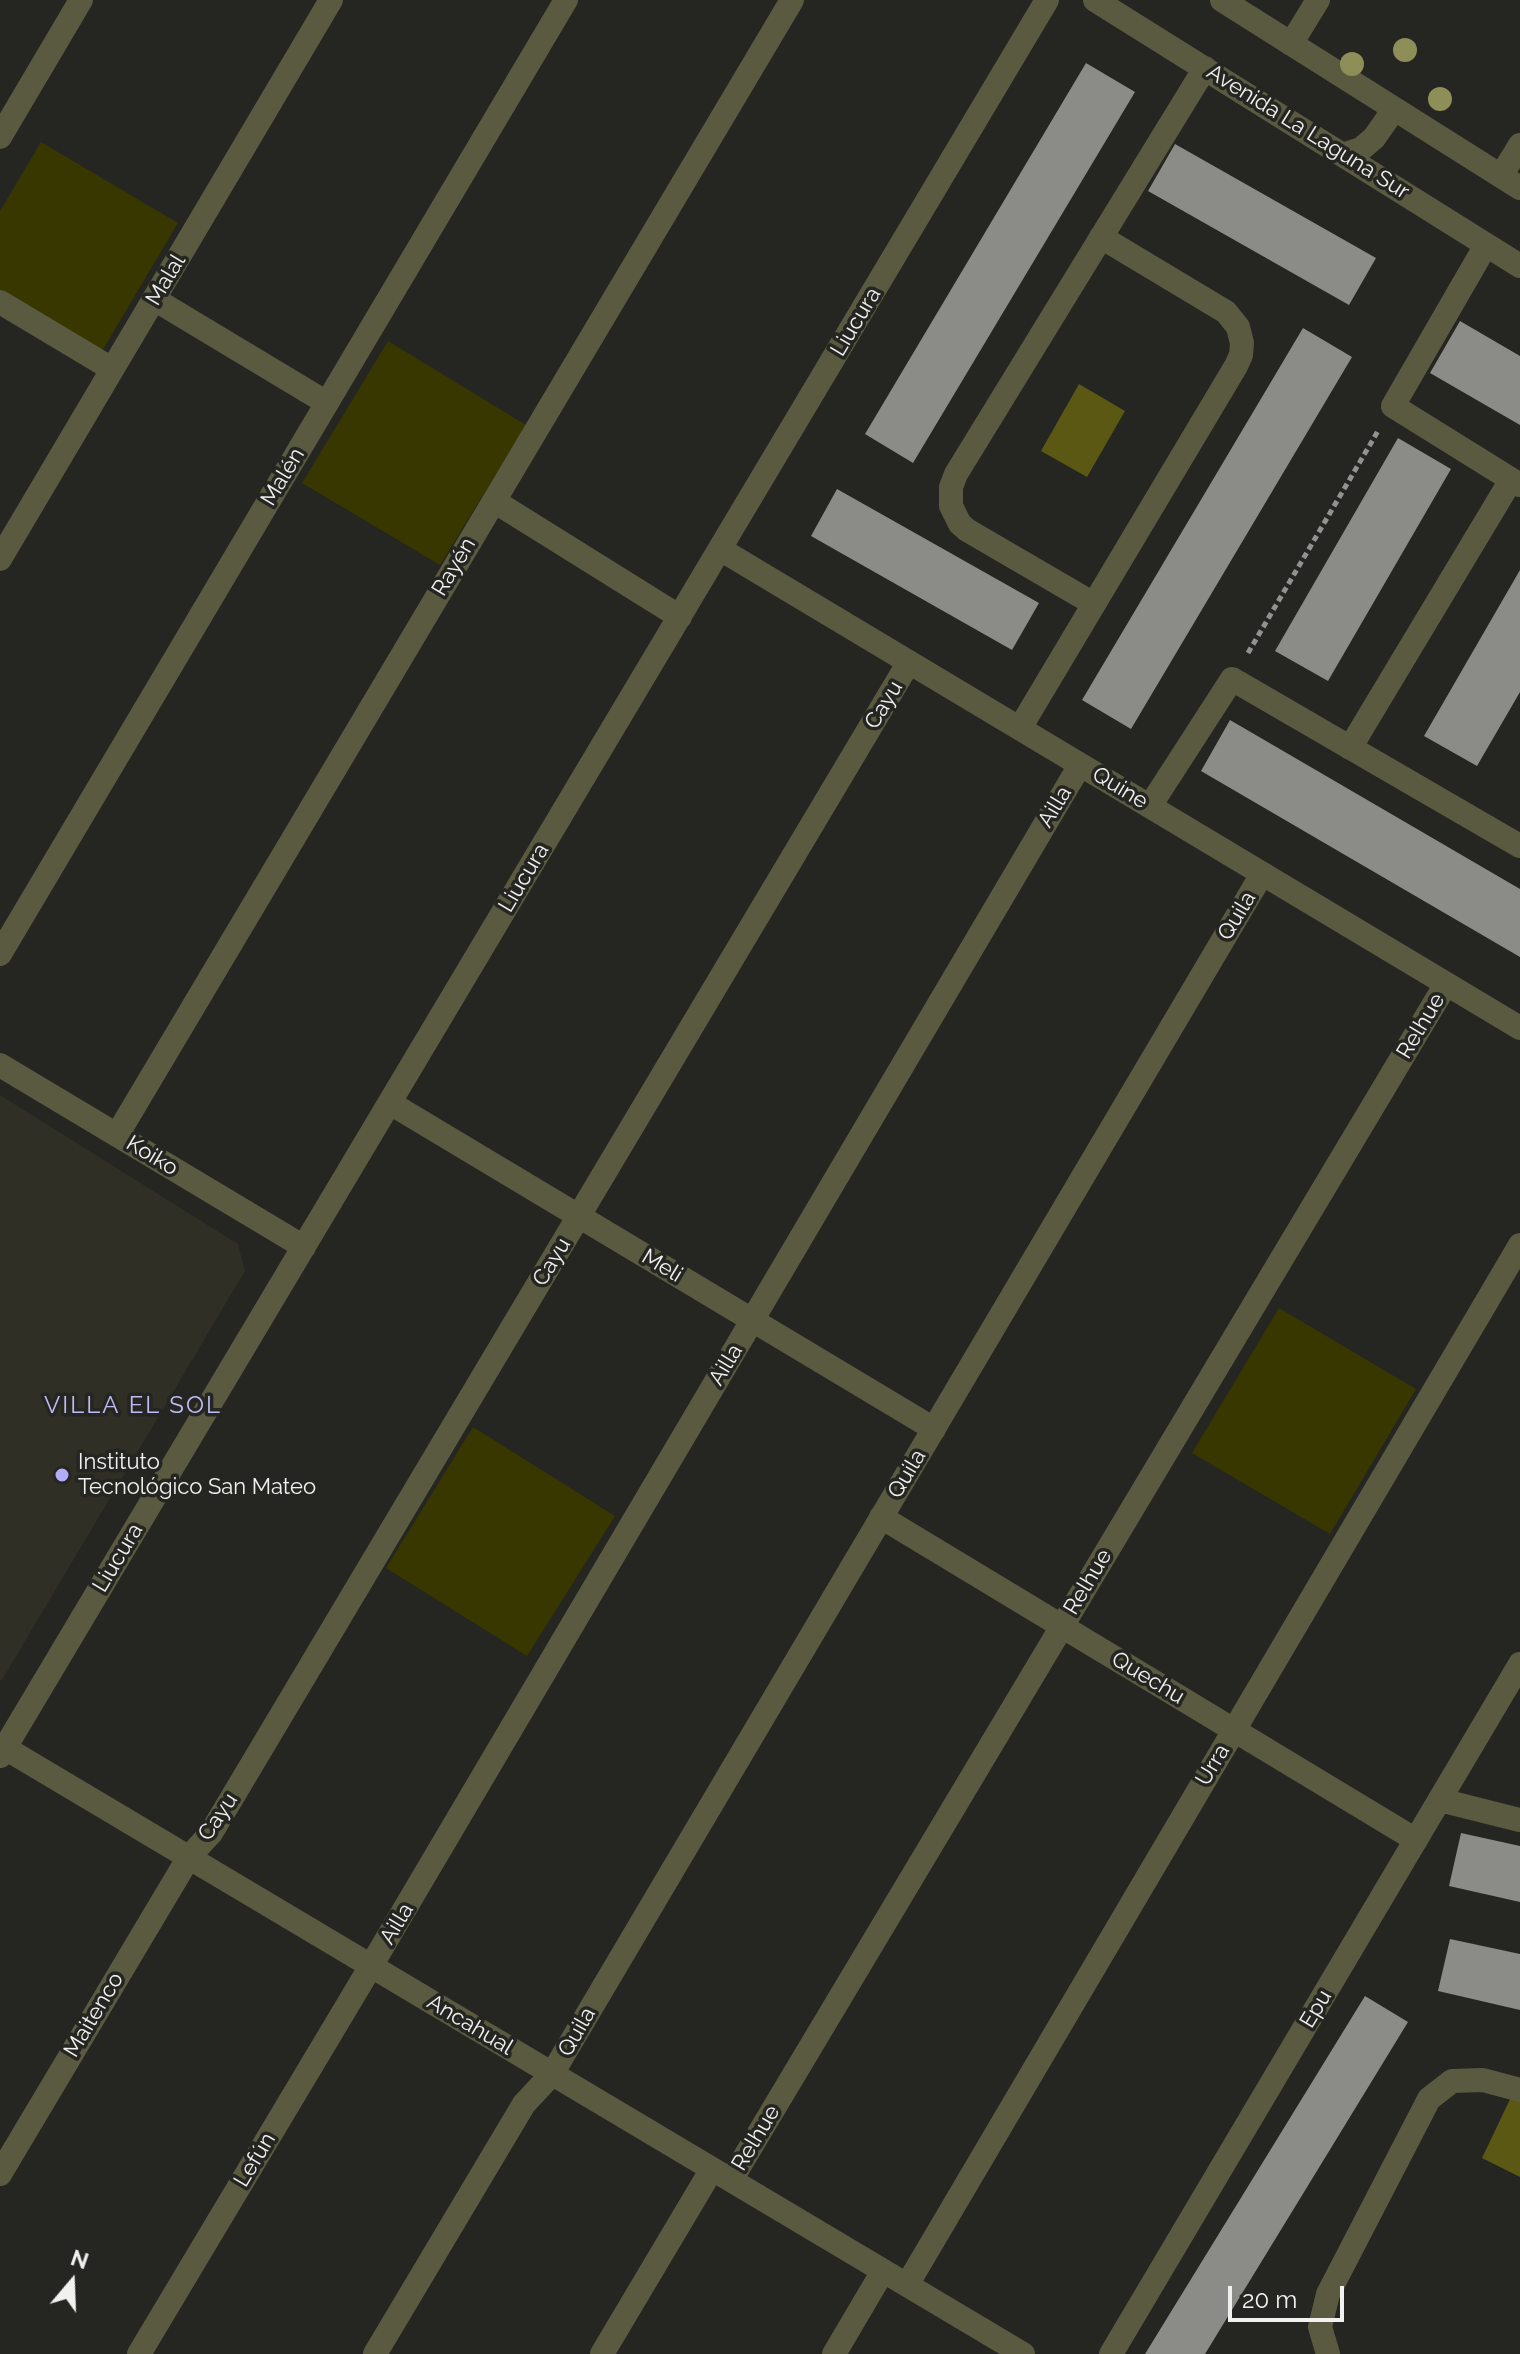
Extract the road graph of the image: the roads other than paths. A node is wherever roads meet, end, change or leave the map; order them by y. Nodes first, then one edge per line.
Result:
1 (81, 0) edge
2 (331, 0) edge
3 (566, 0) edge
4 (792, 0) edge
5 (1047, 0) edge
6 (1095, 0) edge
7 (1222, 0) edge
8 (1318, 0) edge
9 (1291, 44) junction
10 (1205, 68) junction
11 (1390, 107) junction
12 (0, 137) edge
13 (1520, 145) edge
14 (1343, 155) junction
15 (1510, 182) edge
16 (1101, 237) junction
17 (1486, 245) junction
18 (1520, 266) edge
19 (154, 299) junction
20 (0, 302) edge
21 (112, 369) junction
22 (327, 403) junction
23 (1516, 482) edge
24 (494, 501) junction
25 (720, 549) junction
26 (0, 559) edge
27 (1094, 604) junction
28 (680, 617) junction
29 (909, 662) junction
30 (1020, 728) junction
31 (1350, 748) junction
32 (1080, 765) junction
33 (1150, 806) junction
34 (1520, 846) edge
35 (1262, 874) junction
36 (0, 954) edge
37 (1446, 984) junction
38 (1520, 1028) edge
39 (0, 1065) edge
40 (390, 1103) junction
41 (117, 1135) junction
42 (579, 1216) junction
43 (1520, 1245) edge
44 (304, 1247) junction
45 (752, 1320) junction
46 (934, 1429) junction
47 (881, 1517) junction
48 (1062, 1626) junction
49 (1520, 1664) edge
50 (1234, 1730) junction
51 (2, 1750) edge
52 (1440, 1800) junction
53 (1520, 1820) edge
54 (1416, 1840) junction
55 (189, 1857) junction
56 (371, 1966) junction
57 (552, 2074) junction
58 (1520, 2090) edge
59 (0, 2174) edge
60 (721, 2175) junction
61 (883, 2271) junction
62 (907, 2285) junction
63 (139, 2354) edge
64 (375, 2354) edge
65 (602, 2354) edge
66 (834, 2354) edge
67 (1023, 2354) edge
68 (1111, 2354) edge
69 (1328, 2354) edge

1 - 12 street
2 - 19 street, Malal
3 - 22 street, Malén
4 - 24 street, Rayén
5 - 25 street, Liucura
6 - 10 street, Avenida La Laguna Sur
7 - 9 street
8 - 9 street
9 - 11 street
10 - 14 street, Avenida La Laguna Sur
10 - 16 street
11 - 14 street
11 - 15 street
13 - 15 street
14 - 17 street, Avenida La Laguna Sur
16 - 27 street
16 - 27 street
17 - 18 street, Avenida La Laguna Sur
17 - 23 street
19 - 21 street, Malal
19 - 22 street
20 - 21 street
21 - 26 street, Malal
22 - 36 street, Malén
23 - 31 street
24 - 28 street
24 - 41 street, Rayén
25 - 28 street, Liucura
25 - 29 street, Quine
27 - 30 street
28 - 40 street, Liucura
29 - 30 street, Quine
29 - 42 street, Cayu
30 - 32 street, Quine
31 - 33 street
31 - 34 street
32 - 33 street, Quine
32 - 45 street, Ailla
33 - 35 street, Quine
35 - 37 street, Quine
35 - 46 street, Quila
37 - 38 street, Quine
37 - 48 street, Relhue
39 - 41 street, Koiko
40 - 42 street, Meli
40 - 44 street, Liucura
41 - 44 street, Koiko
42 - 45 street, Meli
42 - 55 street, Cayu
43 - 50 street, Urra
44 - 51 street, Liucura
45 - 46 street, Meli
45 - 56 street, Ailla
46 - 47 street, Quila
47 - 48 street, Quechu
47 - 57 street, Quila
48 - 50 street, Quechu
48 - 60 street, Relhue
49 - 52 street, Epu
50 - 54 street, Quechu
50 - 62 street, Urra
51 - 55 street, Ancahual
52 - 53 street
52 - 54 street, Epu
54 - 68 street, Epu
55 - 56 street, Ancahual
55 - 59 street, Maitenco
56 - 57 street, Ancahual
56 - 63 street, Lefún
57 - 60 street, Ancahual
57 - 64 street, Quila
58 - 69 street
60 - 61 street, Ancahual
60 - 65 street, Relhue
61 - 62 street, Ancahual
61 - 66 street
62 - 67 street, Ancahual

